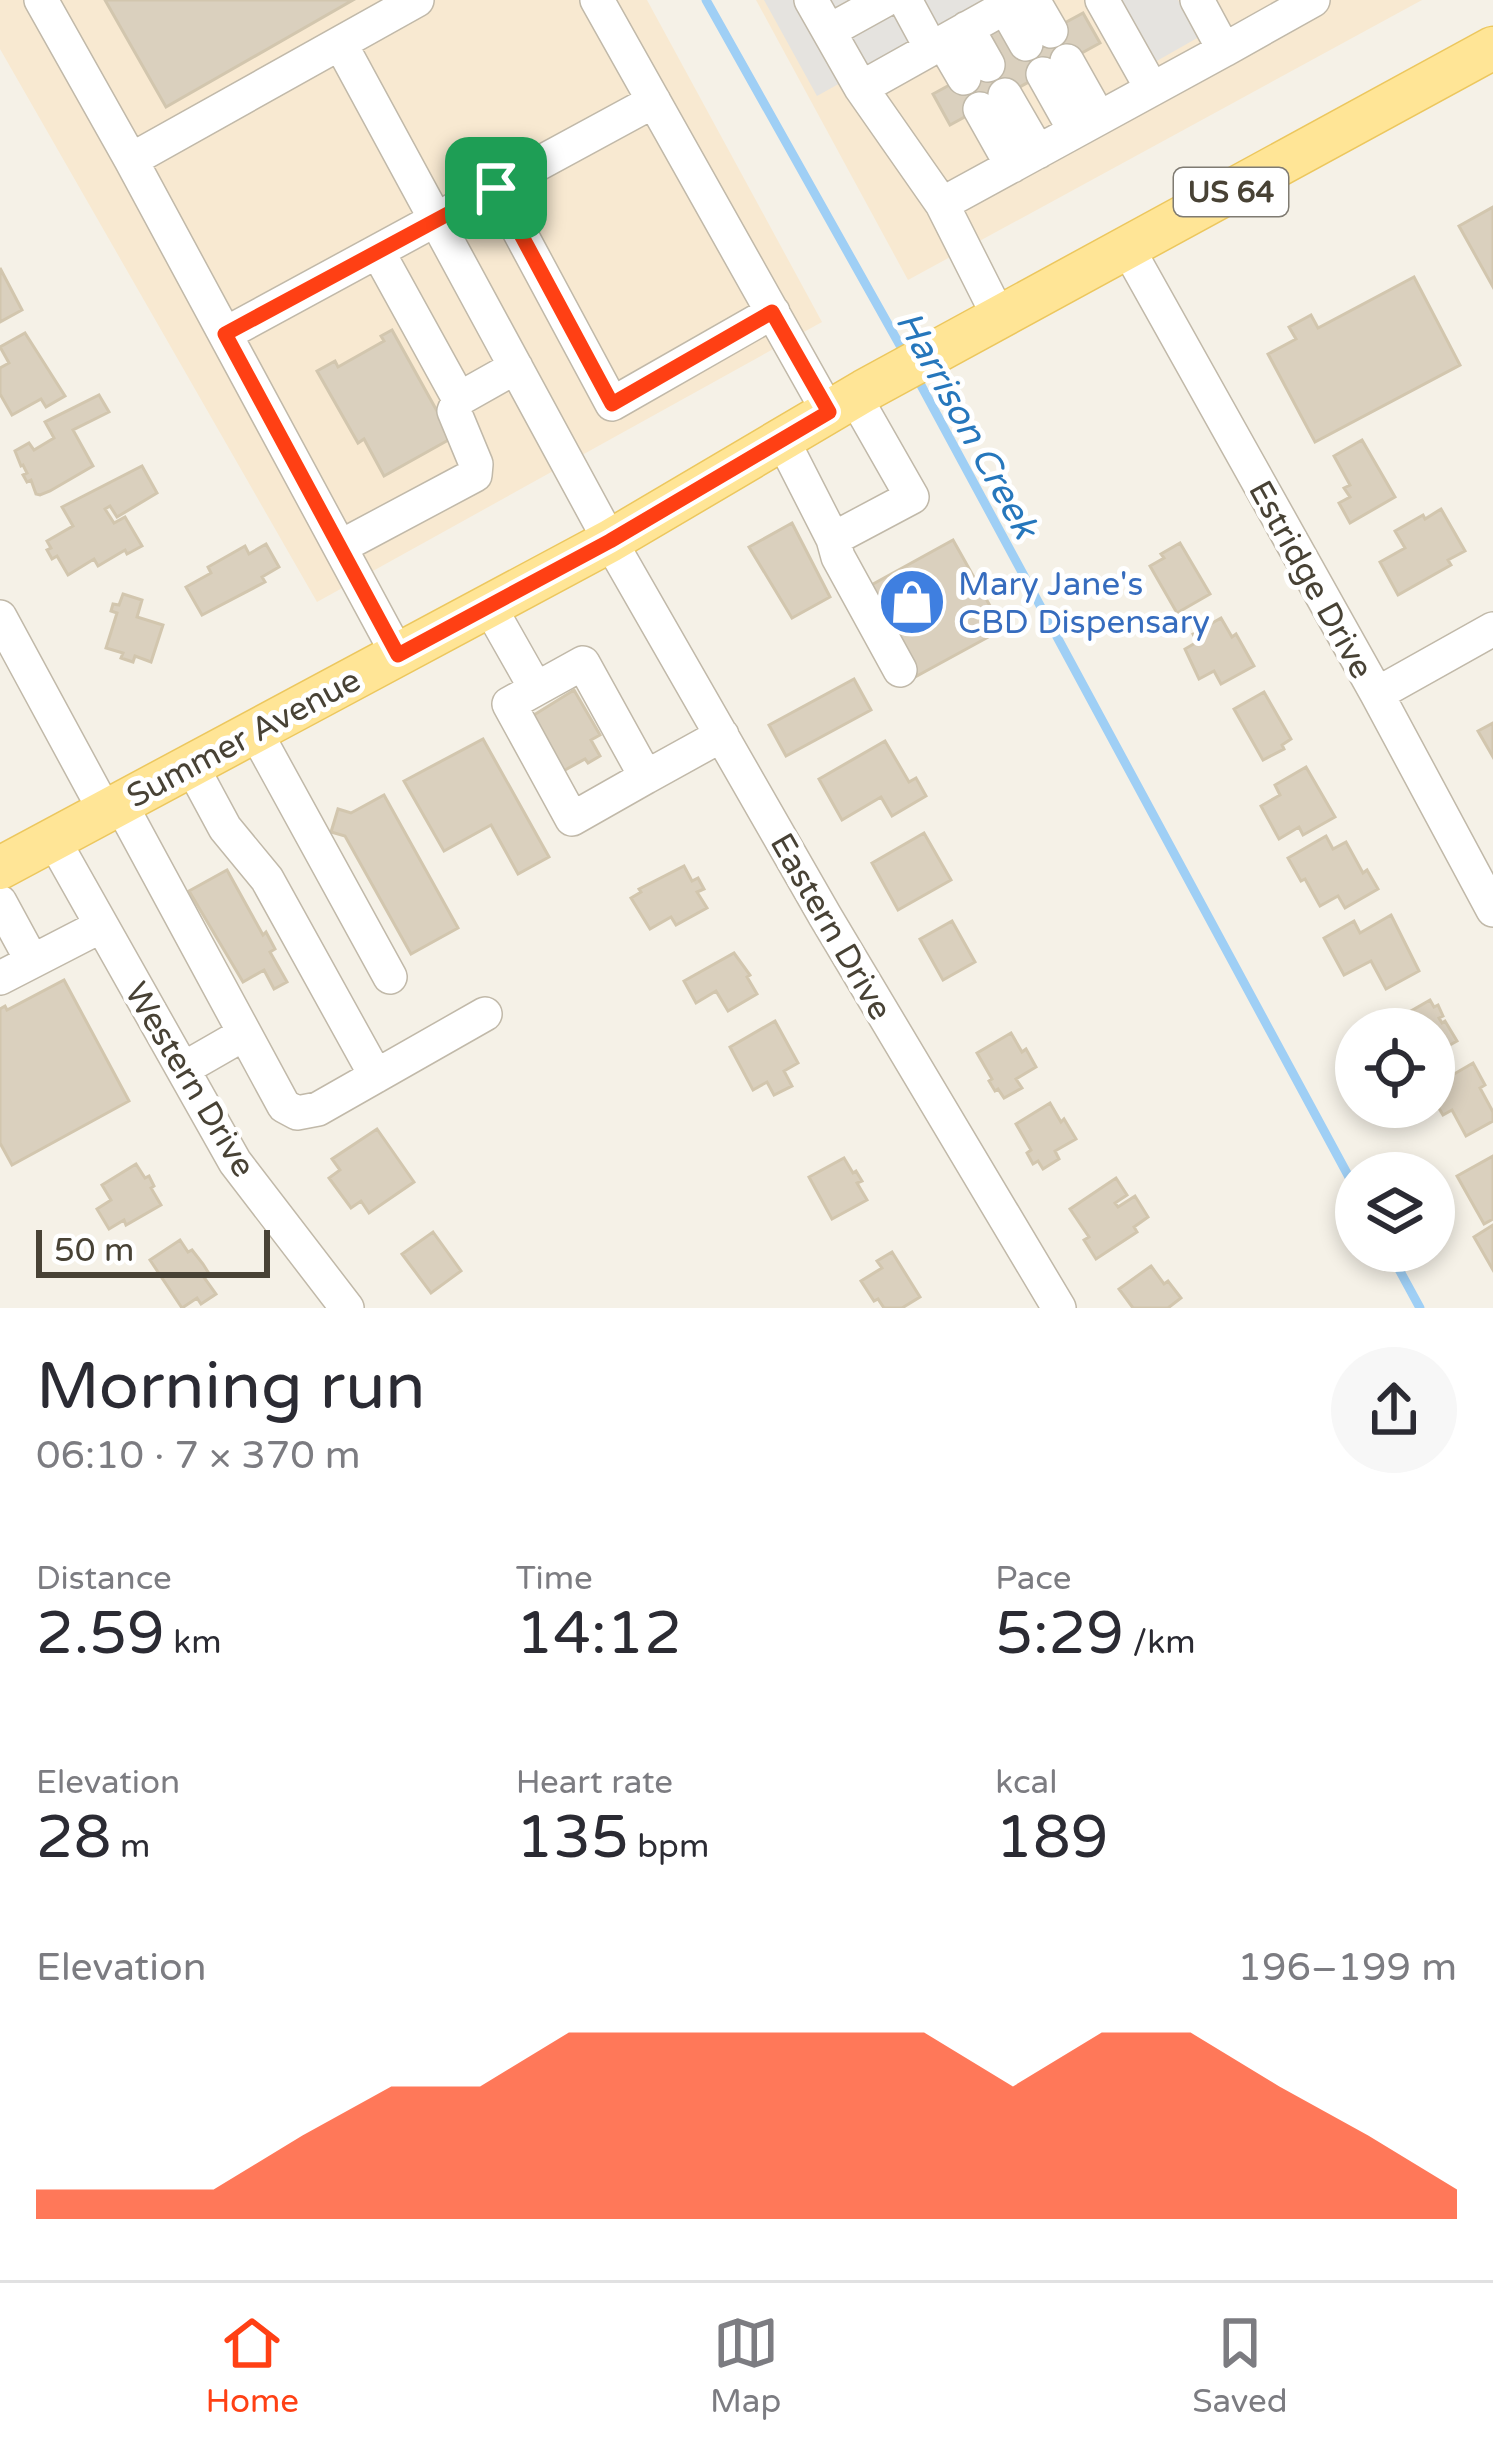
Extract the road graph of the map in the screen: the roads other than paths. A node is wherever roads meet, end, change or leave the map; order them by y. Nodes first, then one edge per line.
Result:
1 (41, 0) edge
2 (416, 0) edge
3 (597, 0) edge
4 (812, 0) edge
5 (885, 0) edge
6 (904, 0) edge
7 (1102, 0) edge
8 (1197, 0) edge
9 (1313, 0) edge
10 (1014, 3) edge
11 (829, 31) junction
12 (1038, 37) dead end
13 (947, 39) junction
14 (340, 43) junction
15 (1493, 48) edge
16 (1224, 50) junction
17 (1055, 68) dead end
18 (976, 71) dead end
19 (861, 88) junction
20 (1152, 89) junction
21 (654, 100) junction
22 (993, 102) dead end
23 (1087, 125) junction
24 (1025, 159) junction
25 (131, 160) junction
26 (496, 188) junction
27 (942, 204) junction
28 (437, 220) junction
29 (1128, 249) junction
30 (378, 252) junction
31 (772, 312) junction
32 (984, 326) junction
33 (225, 334) junction
34 (516, 367) junction
35 (459, 399) junction
36 (850, 400) junction
37 (782, 439) junction
38 (833, 539) junction
39 (610, 541) junction
40 (340, 548) junction
41 (489, 606) junction
42 (0, 617) edge
43 (1493, 629) edge
44 (398, 655) junction
45 (899, 670) dead end
46 (536, 689) junction
47 (1377, 694) junction
48 (255, 731) junction
49 (722, 735) junction
50 (191, 765) junction
51 (646, 777) junction
52 (112, 807) junction
53 (53, 839) junction
54 (0, 868) edge
55 (0, 902) edge
56 (1493, 910) edge
57 (101, 926) junction
58 (32, 961) junction
59 (390, 977) dead end
60 (0, 978) edge
61 (485, 1014) dead end
62 (244, 1034) junction
63 (183, 1069) junction
64 (376, 1076) junction
65 (347, 1308) edge
66 (1059, 1308) edge

1 - 25 street
2 - 14 street
3 - 21 street
4 - 11 street
5 - 11 street
6 - 13 street
7 - 20 street
8 - 16 street
9 - 16 street
10 - 12 street
10 - 13 street
11 - 19 street
13 - 18 street
13 - 19 street
14 - 25 street
14 - 28 street, Eastern Drive
15 - 29 main road, Summer Avenue / US 64
16 - 20 street
17 - 23 street
19 - 27 street
20 - 23 street
21 - 26 street
21 - 31 street
22 - 24 street
23 - 24 street
24 - 27 street
25 - 33 street
26 - 28 street
26 - 31 street
27 - 32 street
28 - 30 street
28 - 34 street, Eastern Drive
29 - 32 main road, Summer Avenue / US 64
29 - 47 street, Estridge Drive
30 - 33 street
30 - 35 street
31 - 36 street
32 - 36 main road, Summer Avenue / US 64
33 - 40 street
34 - 35 street
34 - 39 street, Eastern Drive
35 - 40 street
36 - 37 main road, Summer Avenue / US 64
36 - 38 street
37 - 38 street
37 - 39 main road, Summer Avenue / US 64
38 - 45 street
39 - 41 main road, Summer Avenue / US 64
39 - 49 street, Eastern Drive
40 - 44 street
41 - 44 main road, Summer Avenue / US 64
41 - 46 street
42 - 52 street
43 - 47 street
44 - 48 main road, Summer Avenue / US 64
46 - 51 street
46 - 51 street
47 - 56 street, Estridge Drive
48 - 50 main road, Summer Avenue / US 64
48 - 59 street
49 - 51 street
49 - 66 street, Eastern Drive
50 - 52 main road, Summer Avenue / US 64
50 - 64 street
52 - 53 main road, Summer Avenue / US 64
52 - 62 street
53 - 54 main road, Summer Avenue / US 64
53 - 57 street, Western Drive
55 - 58 street
57 - 58 street
57 - 63 street, Western Drive
58 - 60 street
61 - 64 street
62 - 63 street
62 - 64 street
63 - 65 street, Western Drive

